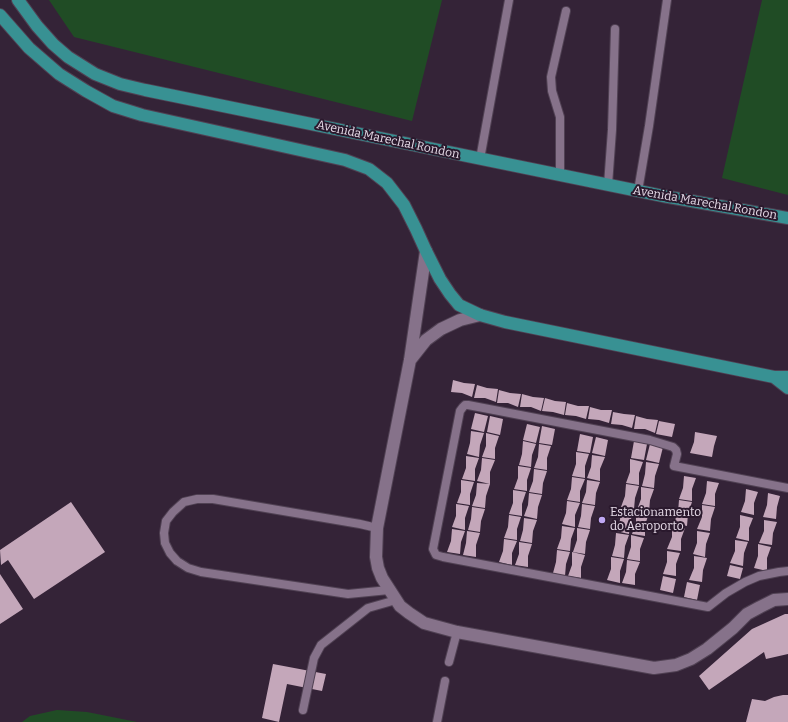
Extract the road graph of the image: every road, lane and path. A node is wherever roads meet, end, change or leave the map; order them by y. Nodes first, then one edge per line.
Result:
1 (18, 0) edge
2 (509, 0) edge
3 (667, 0) edge
4 (566, 11) dead end
5 (0, 15) edge
6 (615, 29) dead end
7 (480, 159) junction
8 (560, 175) junction
9 (608, 185) junction
10 (638, 191) junction
11 (788, 218) edge
12 (426, 251) junction
13 (480, 315) junction
14 (410, 360) junction
15 (774, 377) junction
16 (788, 377) edge
17 (788, 388) edge
18 (788, 488) edge
19 (377, 528) junction
20 (788, 571) edge
21 (392, 595) junction
22 (788, 599) edge
23 (457, 632) junction
24 (449, 662) dead end
25 (445, 682) dead end
26 (303, 710) dead end
27 (437, 722) edge

1 - 7 main road, Avenida Marechal Rondon
2 - 7 lane
3 - 10 lane
4 - 8 lane
5 - 12 main road
6 - 9 lane
7 - 8 main road, Avenida Marechal Rondon
8 - 9 main road, Avenida Marechal Rondon
9 - 10 main road, Avenida Marechal Rondon
10 - 11 main road, Avenida Marechal Rondon
12 - 13 main road
12 - 14 street
13 - 14 street
13 - 15 main road
14 - 19 street
15 - 16 main road
15 - 17 main road
18 - 20 lane
19 - 21 street
19 - 21 lane
21 - 23 street
21 - 26 lane
22 - 23 street
23 - 24 lane
25 - 27 lane

